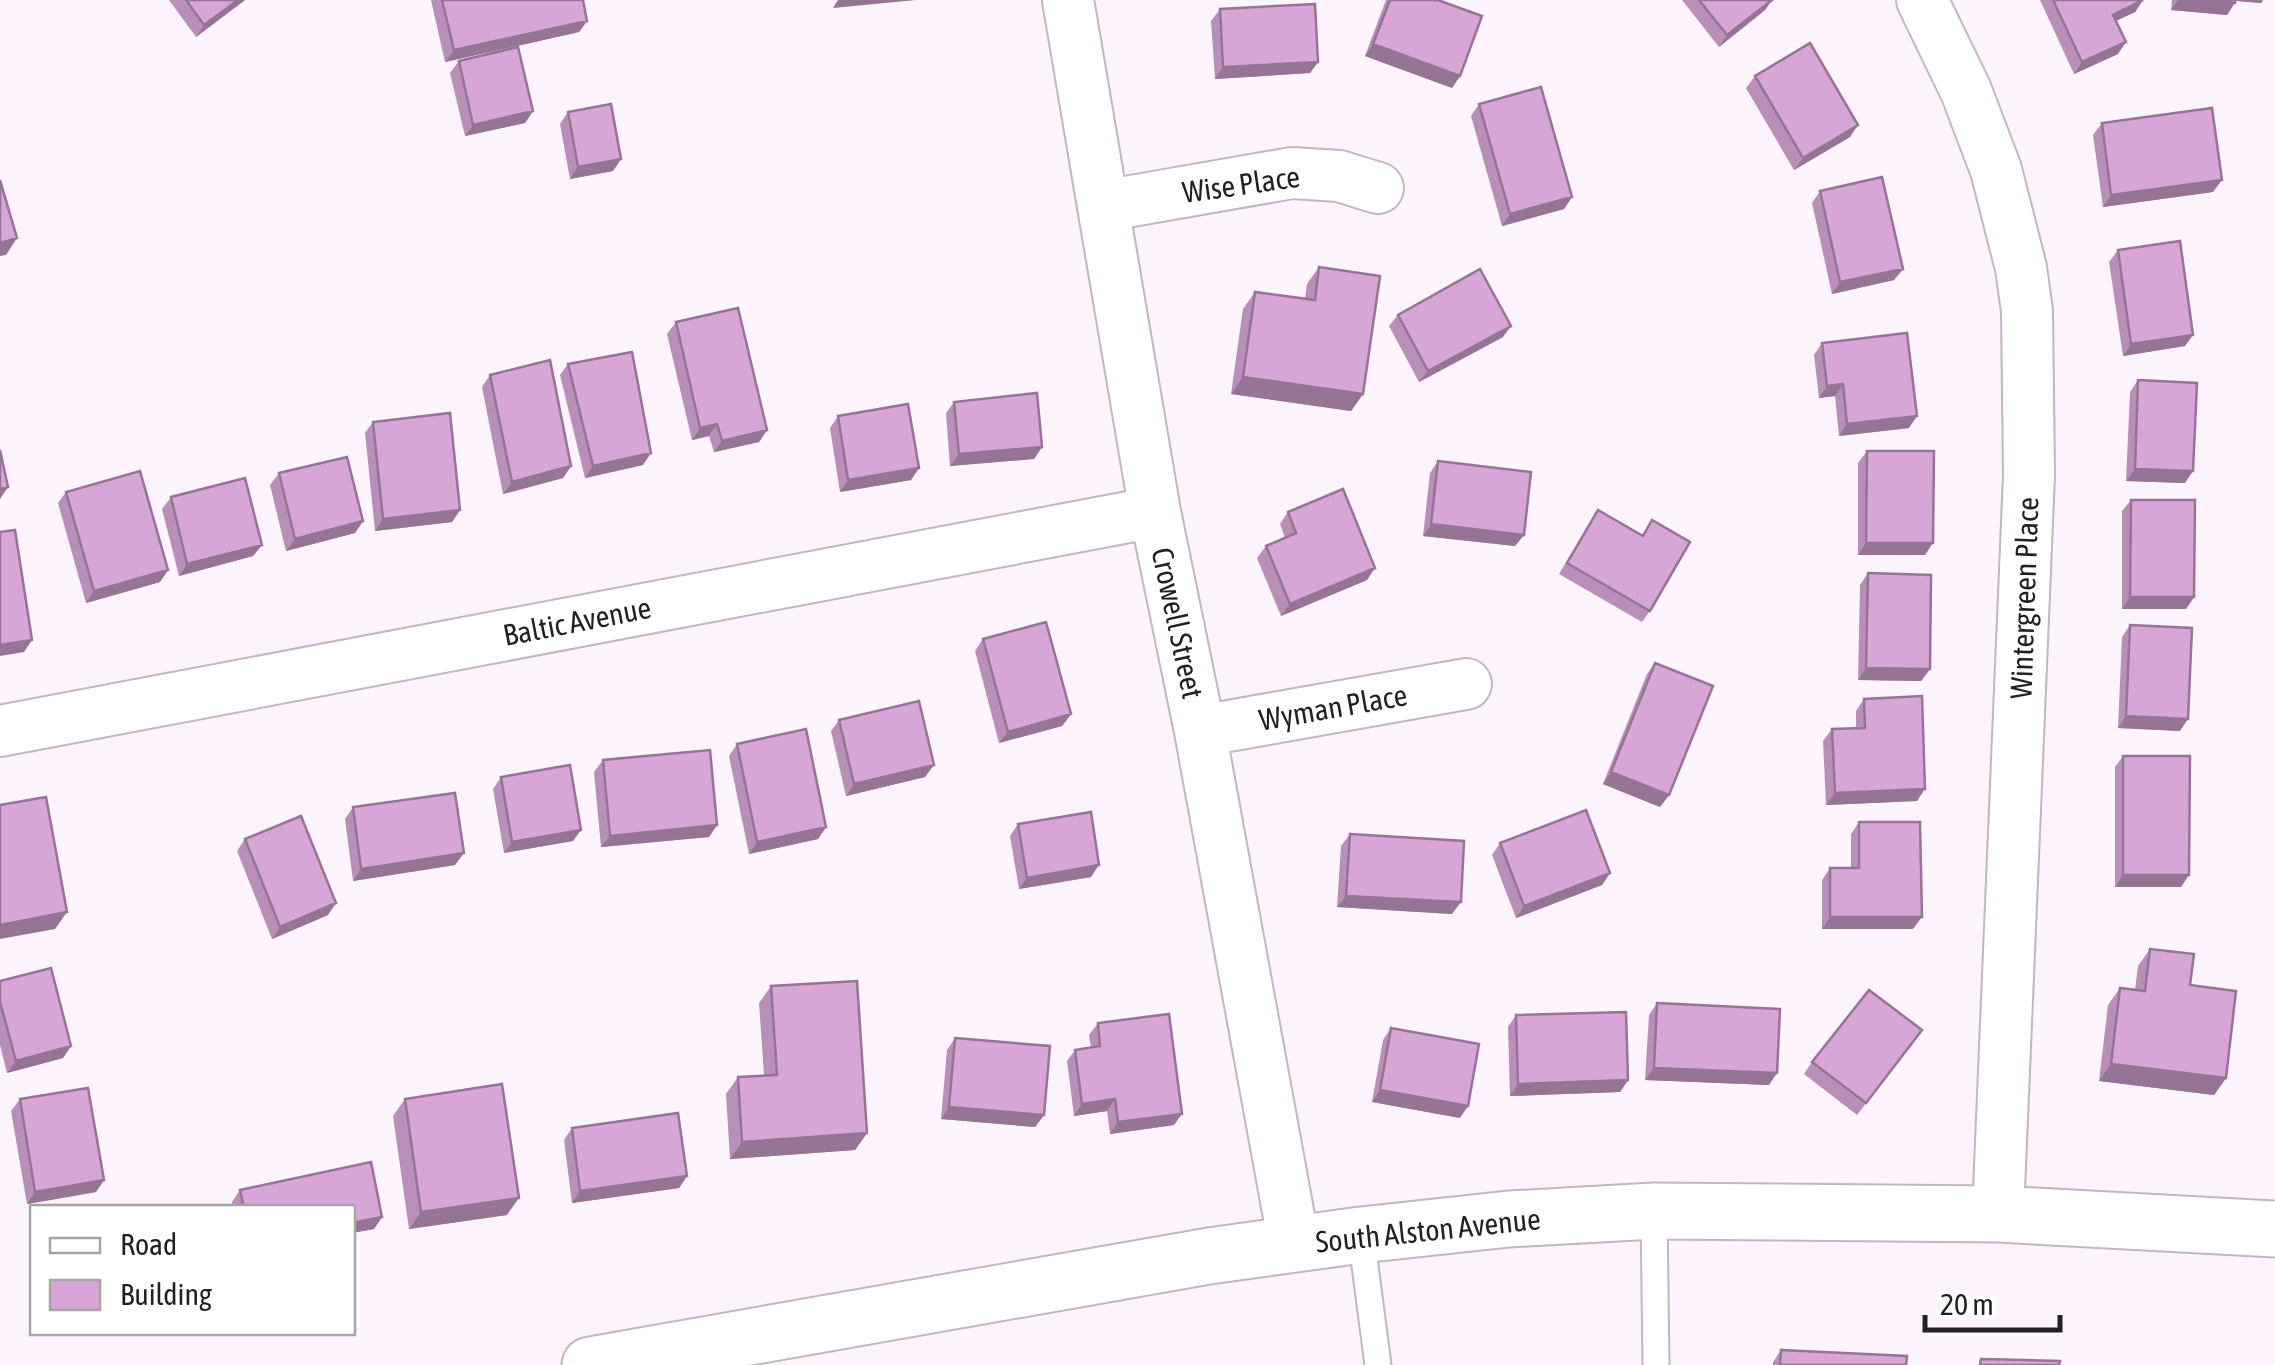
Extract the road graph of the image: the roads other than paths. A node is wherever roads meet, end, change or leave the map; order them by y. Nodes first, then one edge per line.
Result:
1 (1068, 0) edge
2 (1922, 0) edge
3 (1378, 188) dead end
4 (1103, 206) junction
5 (1155, 512) junction
6 (1466, 684) dead end
7 (0, 731) edge
8 (1200, 731) junction
9 (1654, 1211) junction
10 (1998, 1214) junction
11 (2275, 1229) edge
12 (1361, 1234) junction
13 (1294, 1244) junction
14 (590, 1365) edge
15 (1378, 1365) edge
16 (1656, 1365) edge

1 - 4 street, Crowell Street
2 - 10 street, Wintergreen Place
3 - 4 street, Wise Place
4 - 5 street, Crowell Street
5 - 7 street, Baltic Avenue
5 - 8 street, Crowell Street
6 - 8 street, Wyman Place
8 - 13 street, Crowell Street
9 - 10 street, South Alston Avenue
9 - 12 street, South Alston Avenue
9 - 16 lane
10 - 11 street, South Alston Avenue
12 - 13 street, South Alston Avenue
12 - 15 lane
13 - 14 street, South Alston Avenue

